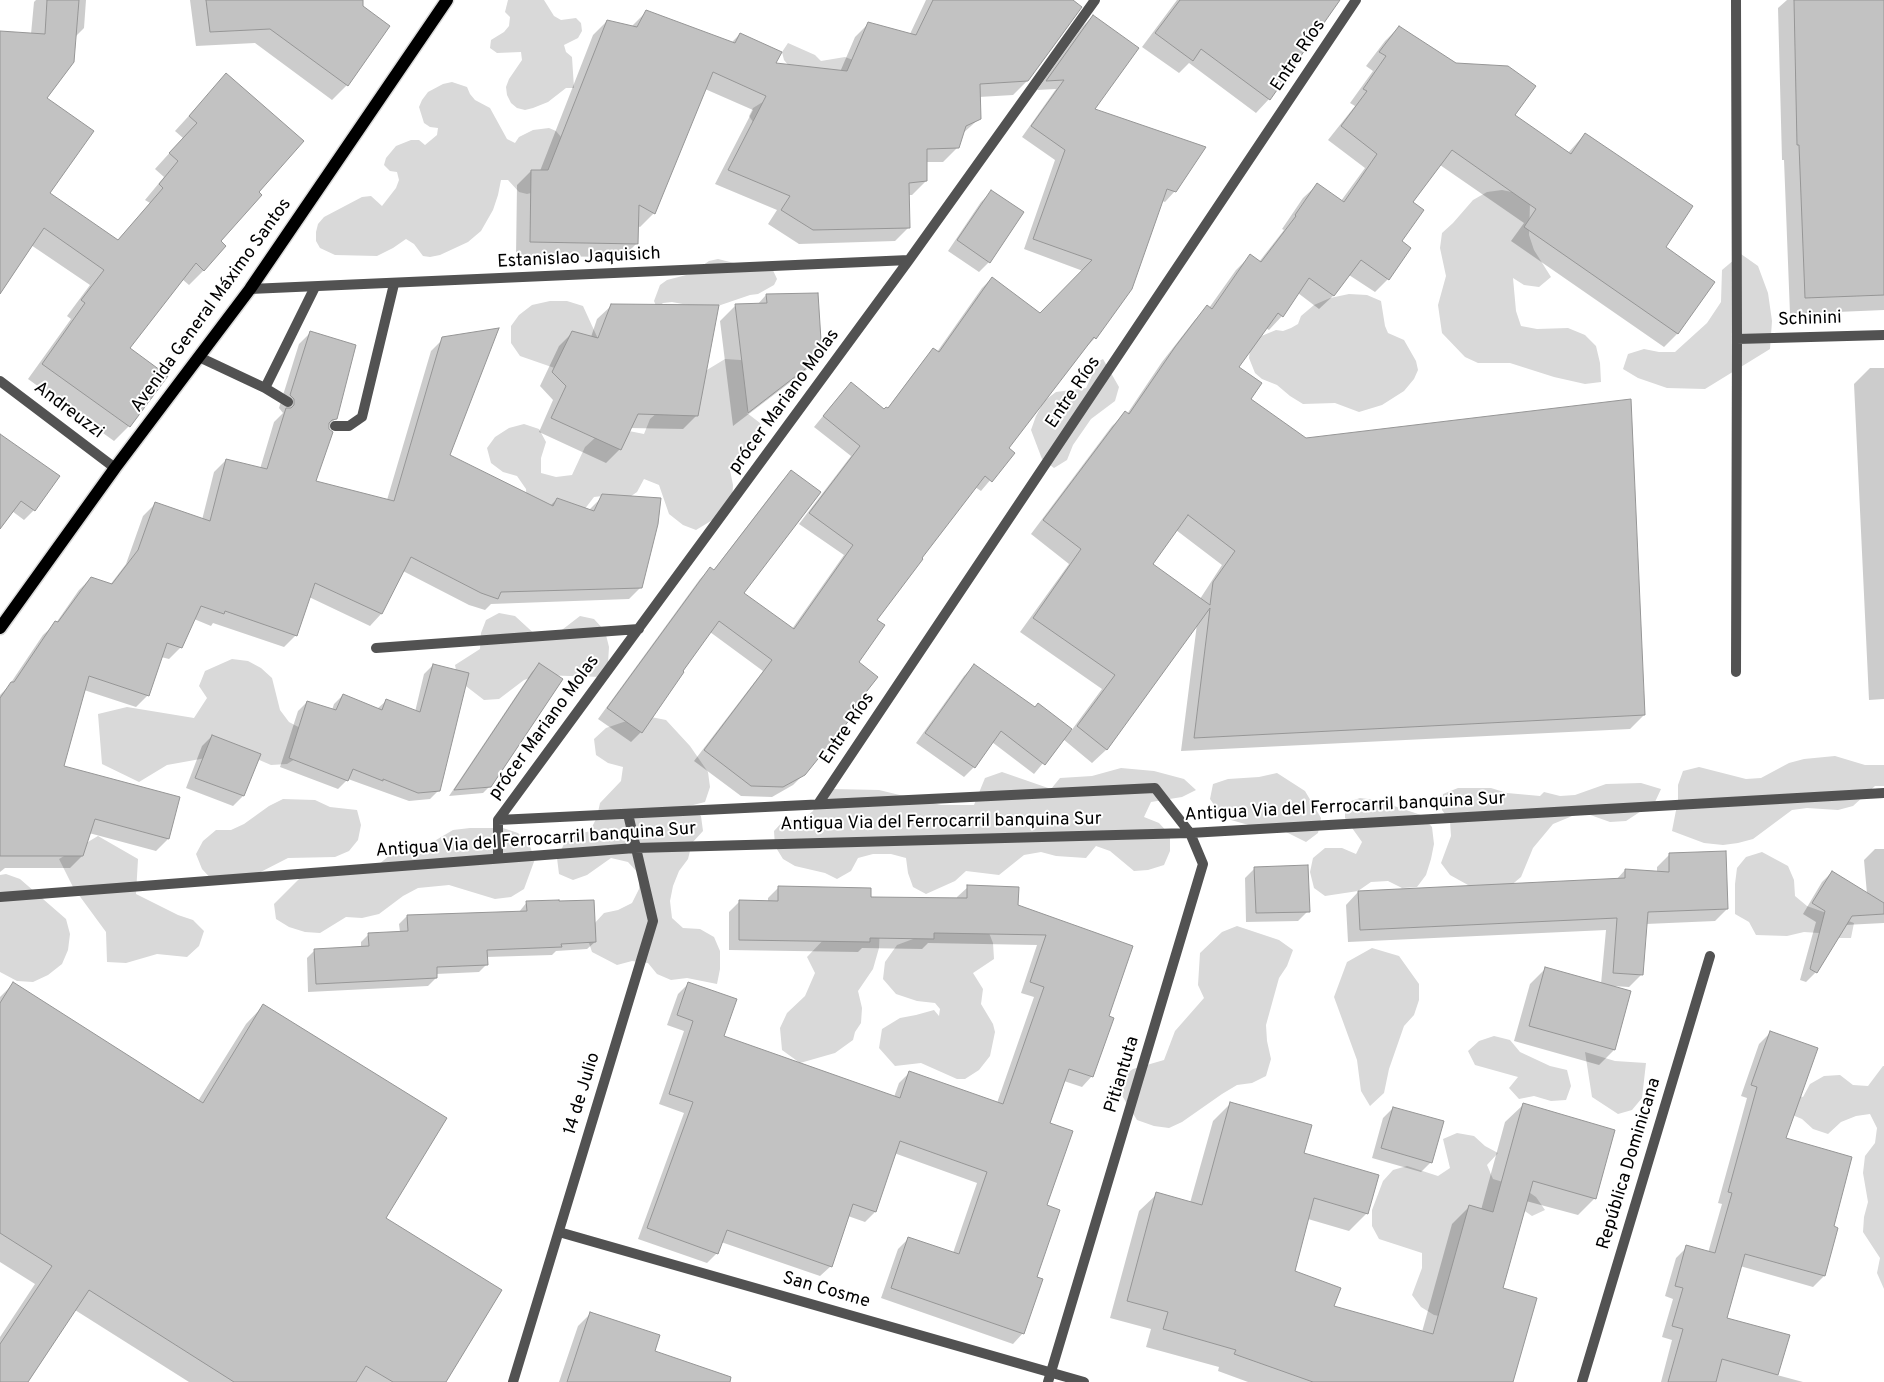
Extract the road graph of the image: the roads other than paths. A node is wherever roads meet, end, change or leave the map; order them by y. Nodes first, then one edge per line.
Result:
1 (447, 0) edge
2 (1095, 0) edge
3 (1356, 0) edge
4 (1736, 0) edge
5 (909, 260) junction
6 (394, 284) junction
7 (315, 287) junction
8 (250, 289) junction
9 (1884, 335) edge
10 (1737, 339) junction
11 (199, 357) junction
12 (0, 381) edge
13 (266, 388) junction
14 (288, 402) dead end
15 (336, 426) dead end
16 (116, 468) junction
17 (0, 628) edge
18 (639, 629) junction
19 (376, 648) dead end
20 (1736, 672) dead end
21 (1884, 793) edge
22 (818, 804) junction
23 (628, 814) junction
24 (498, 820) junction
25 (1190, 833) junction
26 (635, 848) junction
27 (498, 858) junction
28 (0, 897) edge
29 (1710, 956) dead end
30 (559, 1232) junction
31 (1050, 1377) edge
32 (513, 1382) edge
33 (1084, 1382) edge
34 (1582, 1382) edge

1 - 8 main road, Avenida General Máximo Santos
2 - 5 street, prócer Mariano Molas
3 - 22 street, Entre Ríos
4 - 10 street
5 - 6 street, Estanislao Jaquisich
5 - 18 street, prócer Mariano Molas
6 - 7 street, Estanislao Jaquisich
6 - 15 street
7 - 8 street, Estanislao Jaquisich
7 - 13 street
8 - 11 main road, Avenida General Máximo Santos
9 - 10 street, Schinini
10 - 20 street
11 - 13 street
11 - 16 main road, Avenida General Máximo Santos
12 - 16 street, Andreuzzi
13 - 14 street
16 - 17 main road, Avenida General Máximo Santos
18 - 19 street
18 - 24 street, prócer Mariano Molas
21 - 25 street, Antigua Via del Ferrocarril banquina Sur
22 - 23 street
22 - 25 street, Pitiantuta
23 - 24 street
23 - 26 street, 14 de Julio
24 - 27 street
25 - 26 street, Antigua Via del Ferrocarril banquina Sur
25 - 31 street, Pitiantuta
26 - 27 street, Antigua Via del Ferrocarril banquina Sur
26 - 30 street, 14 de Julio
27 - 28 street, Antigua Via del Ferrocarril banquina Sur
29 - 34 street, República Dominicana
30 - 31 street, San Cosme
30 - 32 street, 14 de Julio
31 - 33 street, San Cosme

